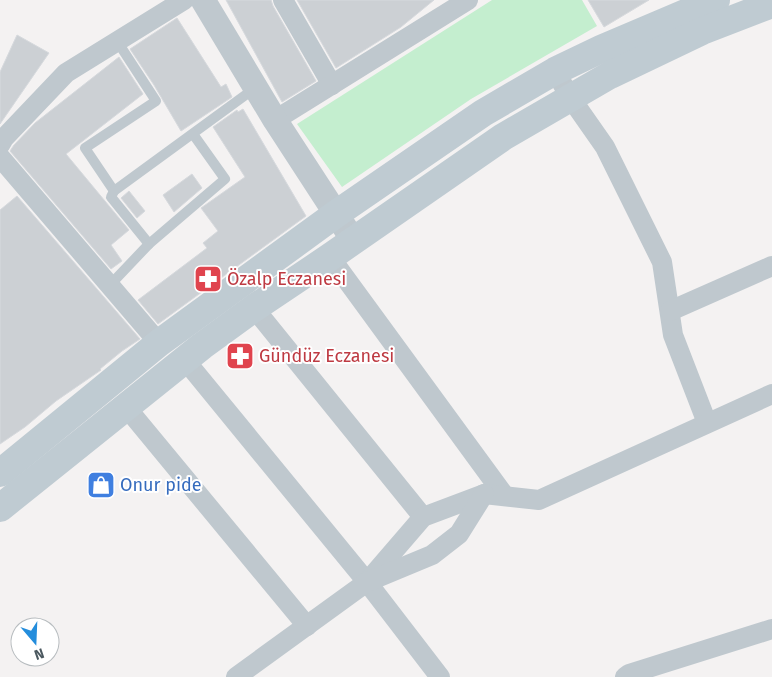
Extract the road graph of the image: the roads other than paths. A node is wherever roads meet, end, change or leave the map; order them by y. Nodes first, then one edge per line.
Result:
1 (184, 0) edge
2 (203, 0) edge
3 (283, 0) edge
4 (468, 0) edge
5 (716, 0) edge
6 (772, 4) edge
7 (118, 41) junction
8 (555, 71) junction
9 (332, 85) junction
10 (256, 88) junction
11 (570, 97) junction
12 (276, 120) junction
13 (193, 134) junction
14 (0, 144) edge
15 (0, 157) edge
16 (114, 191) junction
17 (336, 214) junction
18 (353, 240) junction
19 (149, 244) junction
20 (330, 257) junction
21 (772, 266) edge
22 (110, 285) junction
23 (254, 308) junction
24 (670, 311) junction
25 (159, 343) junction
26 (185, 360) junction
27 (772, 394) edge
28 (126, 407) junction
29 (707, 423) junction
30 (0, 474) edge
31 (494, 494) junction
32 (0, 508) edge
33 (423, 517) junction
34 (367, 582) junction
35 (307, 626) junction
36 (772, 629) edge
37 (236, 677) edge
38 (440, 677) edge
39 (625, 677) edge

1 - 7 street
2 - 10 street
3 - 9 street
4 - 9 street
5 - 8 main road
6 - 11 main road
7 - 14 street
7 - 16 lane
8 - 11 street
8 - 17 main road
9 - 12 street
10 - 12 street
10 - 13 lane
11 - 18 main road
11 - 24 street
12 - 17 street
13 - 16 lane
13 - 19 lane
15 - 22 street
16 - 19 lane
17 - 18 street
17 - 25 main road
18 - 20 main road
19 - 22 lane
20 - 23 main road
20 - 31 street
21 - 24 street
22 - 25 street
23 - 26 main road
23 - 33 street
24 - 29 street
25 - 30 main road
26 - 28 main road
26 - 34 street
27 - 29 street
28 - 32 main road
28 - 35 street
29 - 31 street
31 - 33 street
31 - 34 street
33 - 34 street
34 - 35 street
34 - 38 street
35 - 37 street
36 - 39 street

